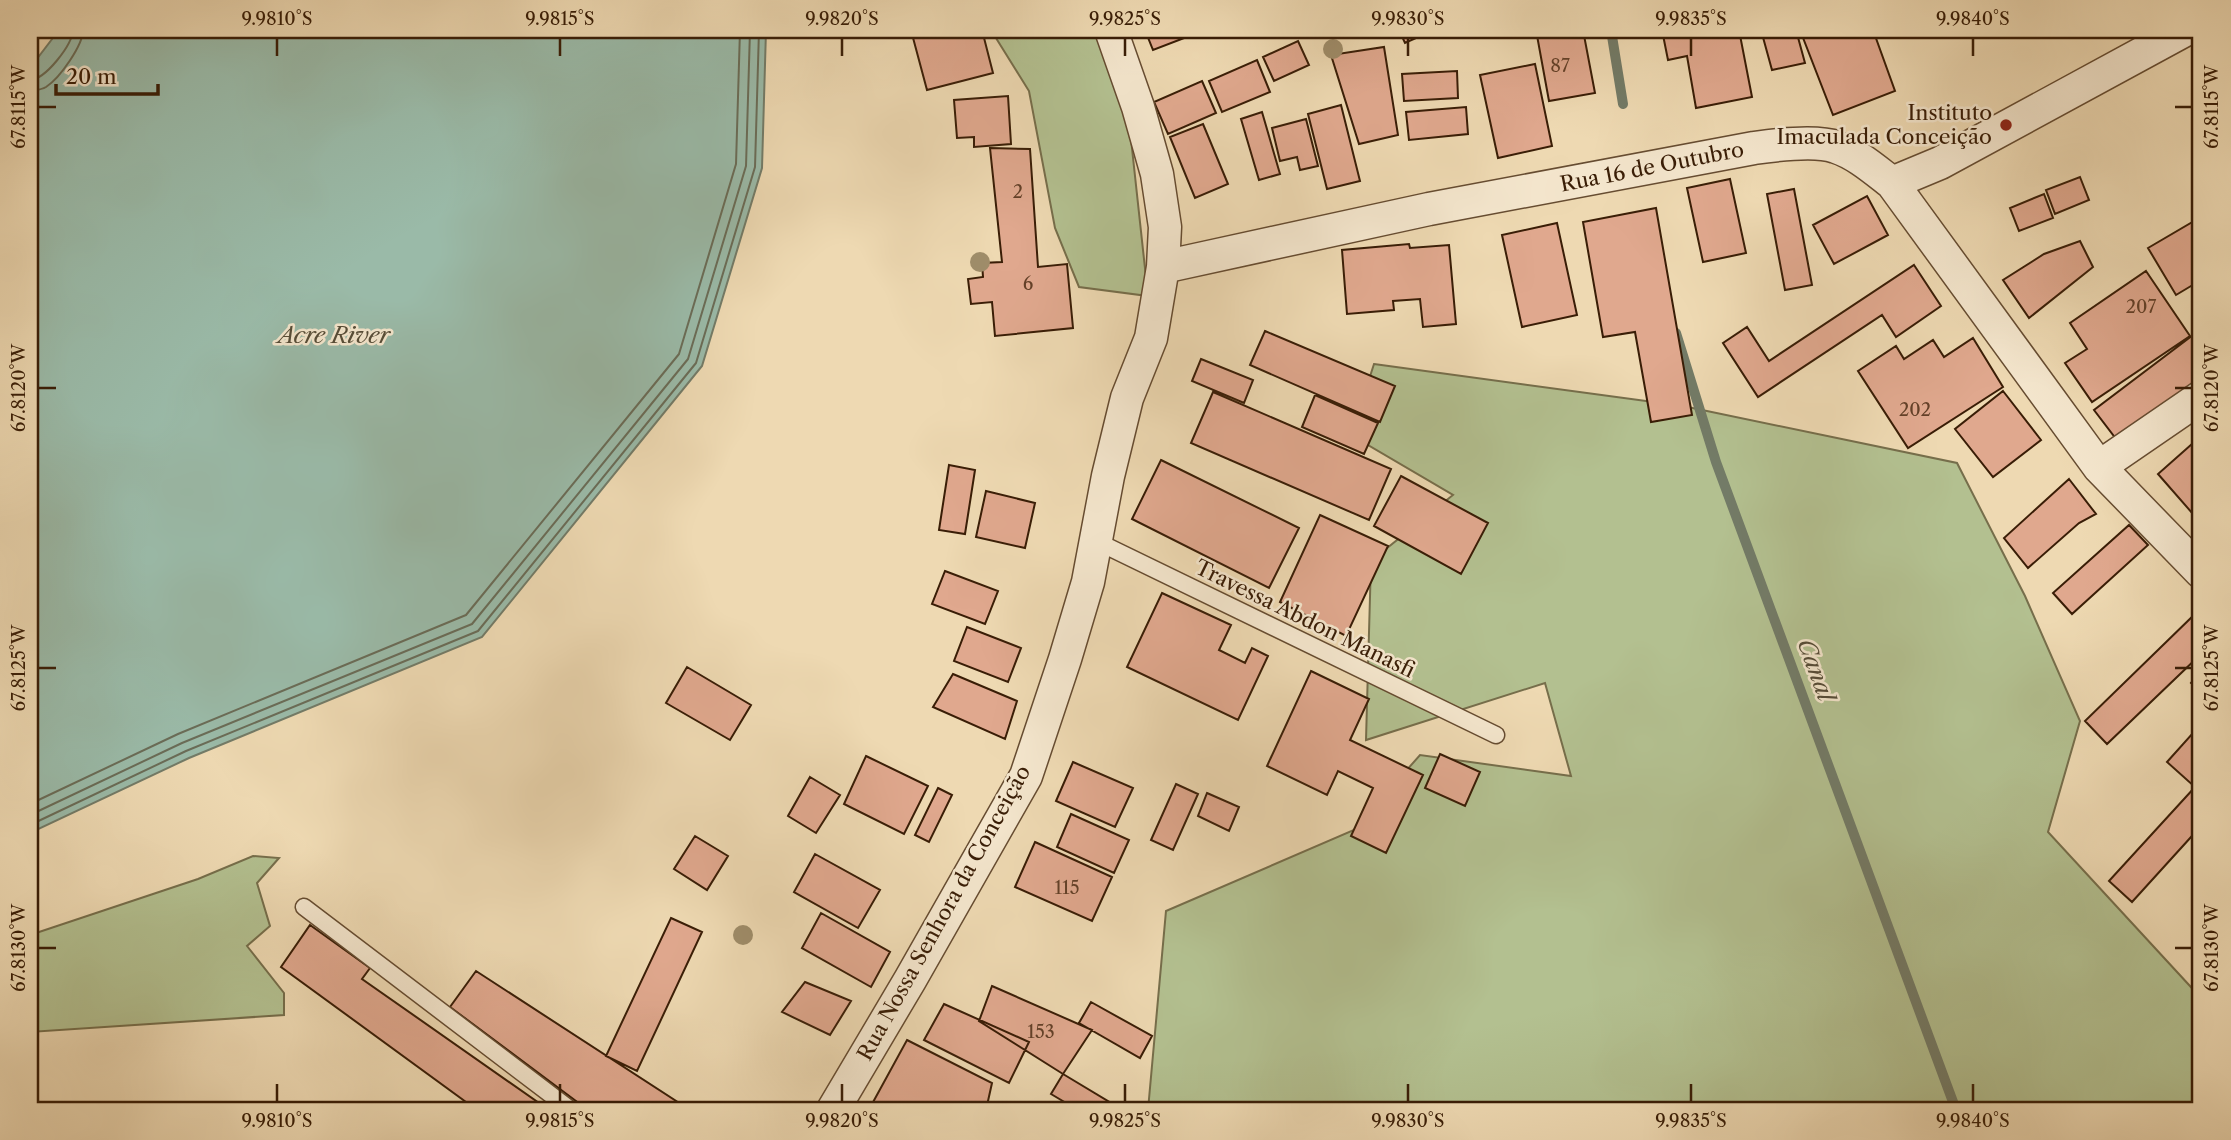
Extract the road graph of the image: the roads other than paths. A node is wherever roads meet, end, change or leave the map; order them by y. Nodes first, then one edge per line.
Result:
1 (1111, 30) edge
2 (2185, 30) edge
3 (1892, 183) junction
4 (1163, 267) junction
5 (2201, 397) edge
6 (2099, 467) junction
7 (1096, 541) junction
8 (2201, 572) edge
9 (1496, 735) dead end
10 (304, 907) dead end
11 (570, 1110) edge
12 (833, 1110) edge

1 - 4 street, Rua Nossa Senhora da Conceição
2 - 3 street
3 - 4 street, Rua 16 de Outubro
3 - 6 street, Rua 16 de Outubro
4 - 7 street, Rua Nossa Senhora da Conceição
5 - 6 street
6 - 8 street, Rua 16 de Outubro
7 - 9 lane, Travessa Abdon Manasfi
7 - 12 street, Rua Nossa Senhora da Conceição
10 - 11 lane

